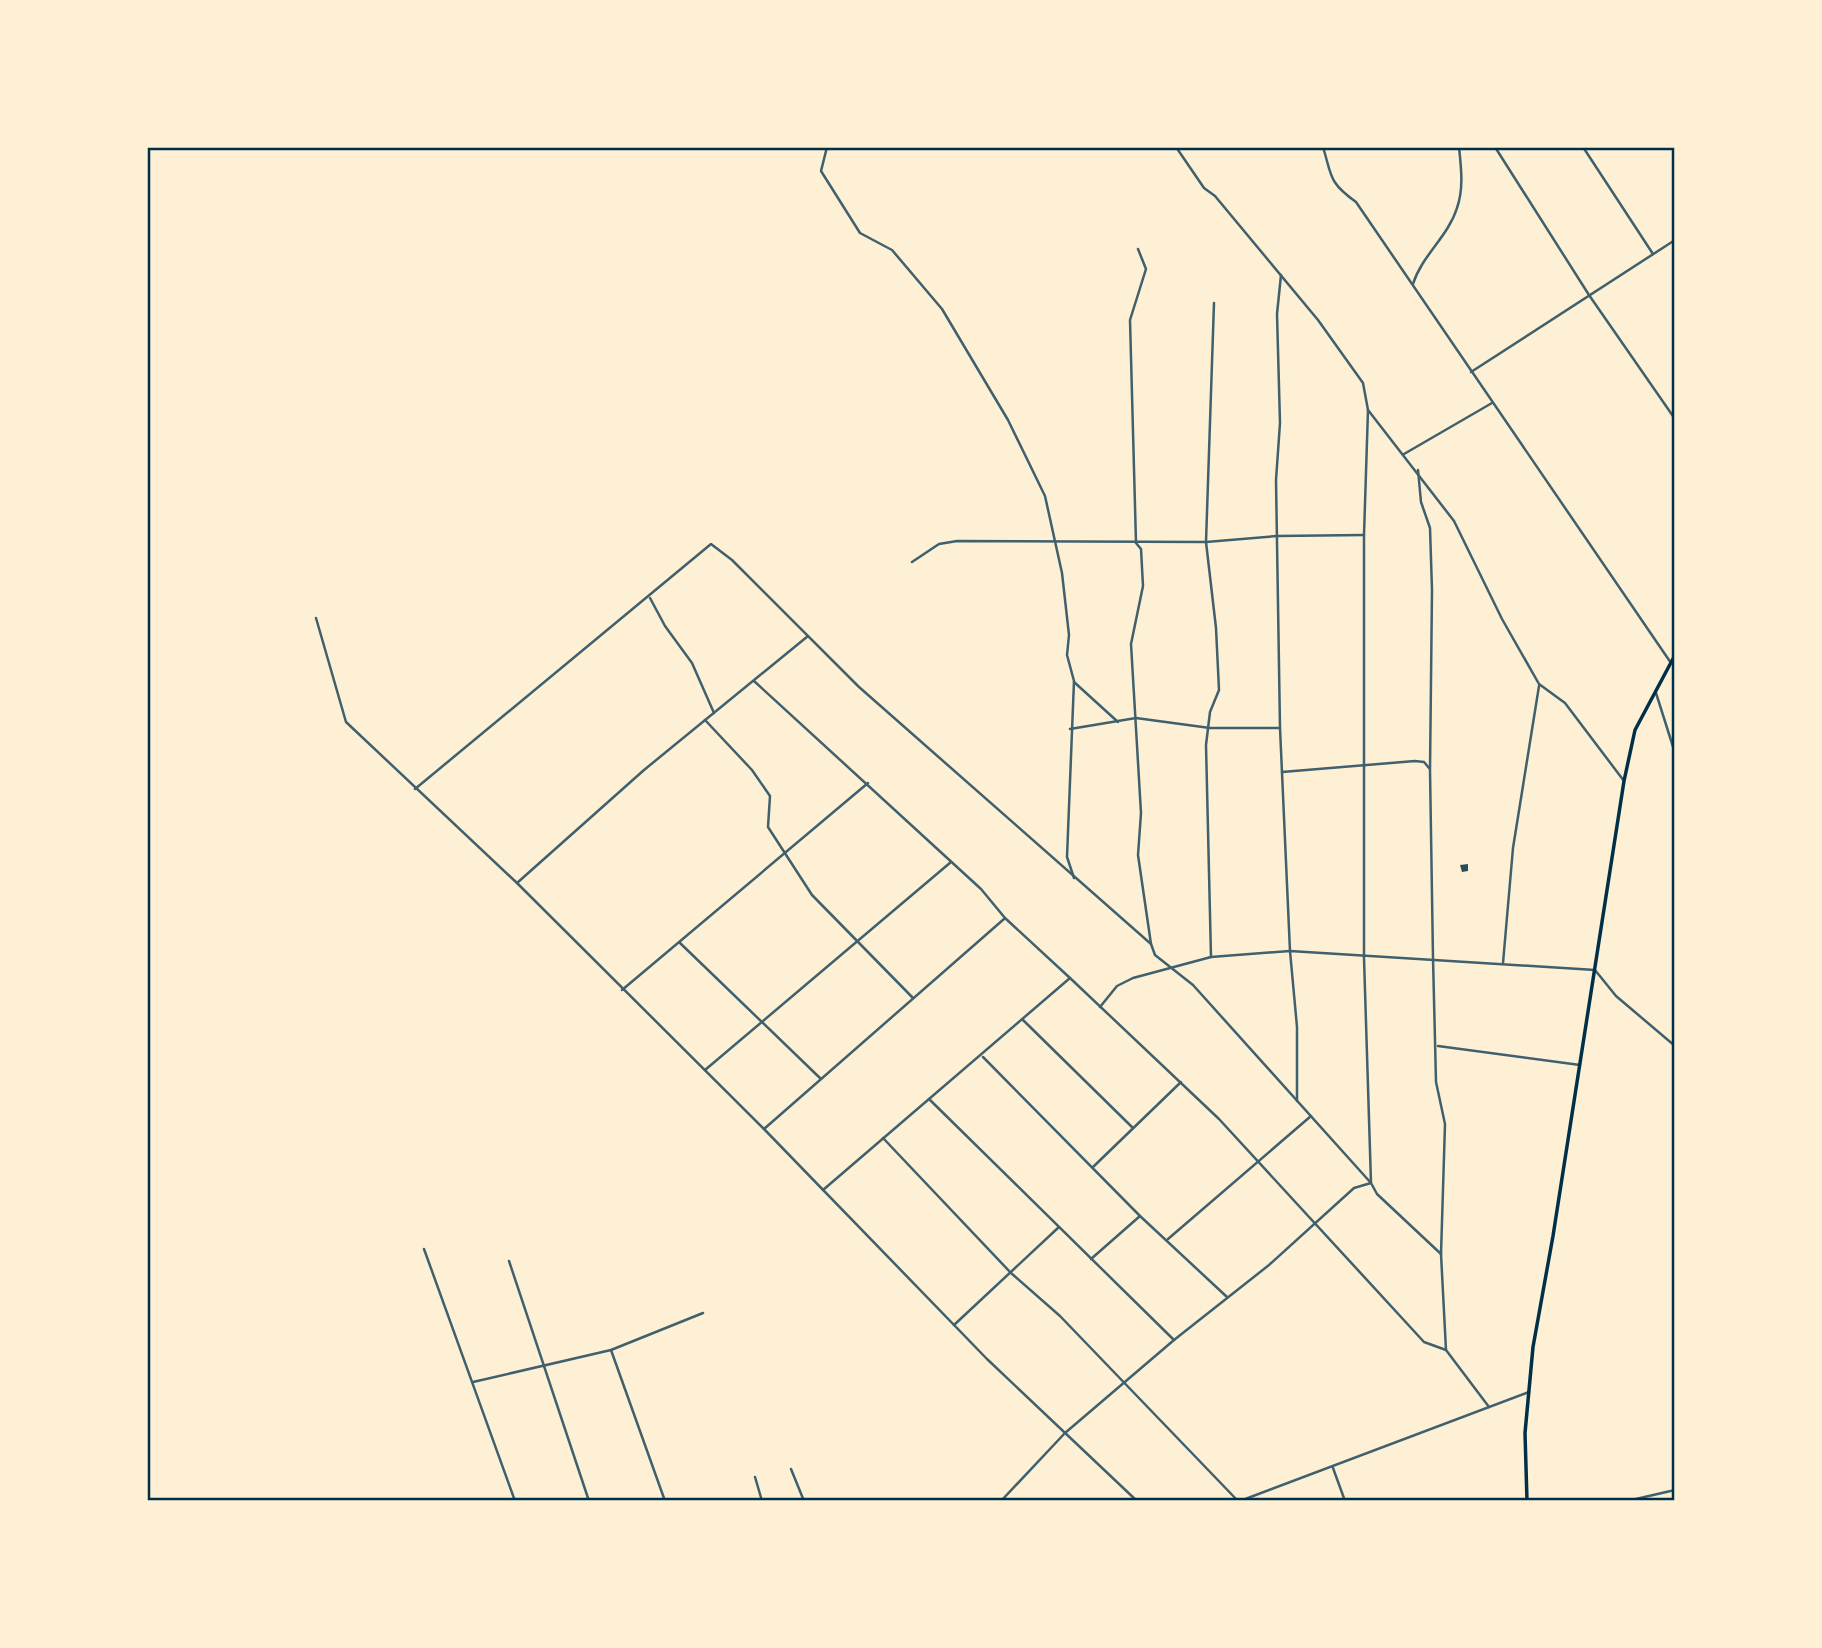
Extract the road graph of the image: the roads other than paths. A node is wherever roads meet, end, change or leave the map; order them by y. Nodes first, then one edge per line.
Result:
1 (827, 147) edge
2 (1176, 147) edge
3 (1323, 147) edge
4 (1459, 147) edge
5 (1495, 147) edge
6 (1583, 147) edge
7 (1675, 240) edge
8 (1138, 249) dead end
9 (1653, 254) junction
10 (1281, 275) junction
11 (1413, 286) junction
12 (1589, 295) junction
13 (1214, 303) dead end
14 (1471, 372) junction
15 (1492, 403) junction
16 (1368, 410) junction
17 (1675, 419) edge
18 (1404, 454) junction
19 (1418, 470) junction
20 (1364, 535) junction
21 (1277, 536) junction
22 (1055, 541) junction
23 (1206, 542) junction
24 (1136, 543) junction
25 (912, 562) dead end
26 (650, 597) junction
27 (316, 618) dead end
28 (808, 636) junction
29 (1675, 655) edge
30 (1671, 663) junction
31 (754, 681) junction
32 (1074, 681) junction
33 (1539, 684) junction
34 (1655, 690) junction
35 (714, 713) junction
36 (1136, 718) junction
37 (705, 720) junction
38 (1118, 722) junction
39 (1210, 728) junction
40 (1280, 728) junction
41 (1070, 729) junction
42 (1675, 751) edge
43 (1365, 767) junction
44 (1430, 769) junction
45 (1282, 772) junction
46 (1623, 781) junction
47 (867, 783) junction
48 (415, 789) junction
49 (783, 854) junction
50 (951, 862) junction
51 (1074, 880) junction
52 (517, 883) junction
53 (1005, 918) junction
54 (859, 940) junction
55 (679, 942) junction
56 (1151, 944) junction
57 (1290, 951) junction
58 (1211, 957) junction
59 (1364, 958) junction
60 (1433, 958) junction
61 (1503, 963) junction
62 (1170, 967) junction
63 (1595, 970) junction
64 (1070, 978) junction
65 (622, 990) junction
66 (913, 998) junction
67 (1100, 1007) junction
68 (1023, 1020) junction
69 (761, 1023) junction
70 (1436, 1046) junction
71 (1675, 1046) edge
72 (982, 1056) junction
73 (1580, 1065) junction
74 (705, 1070) junction
75 (821, 1079) junction
76 (1181, 1082) junction
77 (929, 1099) junction
78 (1297, 1101) junction
79 (1311, 1116) junction
80 (1133, 1128) junction
81 (764, 1129) junction
82 (883, 1138) junction
83 (1258, 1160) junction
84 (1093, 1167) junction
85 (1371, 1183) junction
86 (823, 1190) junction
87 (1140, 1216) junction
88 (1314, 1222) junction
89 (1059, 1227) junction
90 (1168, 1239) junction
91 (424, 1250) dead end
92 (1441, 1254) junction
93 (1091, 1259) junction
94 (509, 1261) dead end
95 (1011, 1273) junction
96 (1227, 1297) junction
97 (704, 1313) dead end
98 (954, 1325) junction
99 (1174, 1340) junction
100 (1446, 1349) junction
101 (611, 1350) junction
102 (544, 1367) junction
103 (472, 1382) junction
104 (1122, 1383) junction
105 (1529, 1392) junction
106 (1489, 1407) junction
107 (1065, 1433) junction
108 (1332, 1466) junction
109 (791, 1469) dead end
110 (755, 1477) dead end
111 (1675, 1490) edge
112 (1252, 1499) edge
113 (515, 1501) edge
114 (589, 1501) edge
115 (665, 1501) edge
116 (762, 1501) edge
117 (804, 1501) edge
118 (1000, 1501) edge
119 (1137, 1501) edge
120 (1239, 1501) edge
121 (1345, 1501) edge
122 (1527, 1501) edge
123 (1627, 1501) edge

1 - 22 street
2 - 10 street
3 - 11 street
4 - 11 street
5 - 12 street
6 - 9 street
7 - 9 street
8 - 24 street
9 - 12 street
10 - 16 street
10 - 21 street
11 - 14 street
12 - 14 street
12 - 17 street
13 - 23 street
14 - 15 street
15 - 18 street
15 - 30 street
16 - 18 street
16 - 20 street
18 - 19 street
19 - 33 street
19 - 44 street
20 - 21 street
20 - 43 street
21 - 23 street
21 - 40 street
22 - 24 street
22 - 25 street
22 - 32 street
23 - 24 street
23 - 39 street
24 - 36 street
26 - 28 street
26 - 35 street
26 - 48 street
27 - 48 street
28 - 31 street
28 - 51 street
29 - 30 main road
30 - 34 main road
31 - 35 street
31 - 47 street
32 - 38 street
32 - 41 street
33 - 46 street
33 - 61 street
34 - 42 street
34 - 46 main road
35 - 37 street
36 - 38 street
36 - 39 street
36 - 56 street
37 - 49 street
37 - 52 street
38 - 41 street
39 - 40 street
39 - 58 street
40 - 45 street
41 - 51 street
43 - 44 street
43 - 45 street
43 - 59 street
44 - 60 street
45 - 57 street
46 - 63 main road
47 - 49 street
47 - 50 street
48 - 52 street
49 - 54 street
49 - 55 street
50 - 53 street
50 - 54 street
51 - 56 street
52 - 65 street
53 - 64 street
53 - 66 street
54 - 66 street
54 - 69 street
55 - 65 street
55 - 69 street
56 - 62 street
57 - 58 street
57 - 59 street
57 - 78 street
58 - 62 street
59 - 60 street
59 - 85 street
60 - 61 street
60 - 70 street
61 - 63 street
62 - 67 street
62 - 78 street
63 - 71 street
63 - 73 main road
64 - 67 street
64 - 68 street
65 - 74 street
66 - 75 street
67 - 76 street
68 - 72 street
68 - 80 street
69 - 74 street
69 - 75 street
70 - 73 street
70 - 92 street
72 - 77 street
72 - 84 street
73 - 105 main road
74 - 81 street
75 - 81 street
76 - 80 street
76 - 83 street
77 - 82 street
77 - 89 street
78 - 79 street
79 - 83 street
79 - 85 street
80 - 84 street
81 - 86 street
82 - 86 street
82 - 95 street
83 - 88 street
83 - 90 street
84 - 87 street
85 - 88 street
85 - 92 street
86 - 98 street
87 - 90 street
87 - 93 street
88 - 96 street
88 - 100 street
89 - 93 street
89 - 95 street
90 - 96 street
91 - 103 street
92 - 100 street
93 - 99 street
94 - 102 street
95 - 98 street
95 - 104 street
96 - 99 street
97 - 101 street
98 - 107 street
99 - 104 street
100 - 106 street
101 - 102 street
101 - 115 street
102 - 103 street
102 - 114 street
103 - 113 street
104 - 107 street
104 - 120 street
105 - 106 street
105 - 122 main road
106 - 108 street
107 - 118 street
107 - 119 street
108 - 112 street
108 - 121 street
109 - 117 street
110 - 116 street
111 - 123 street
112 - 120 street

